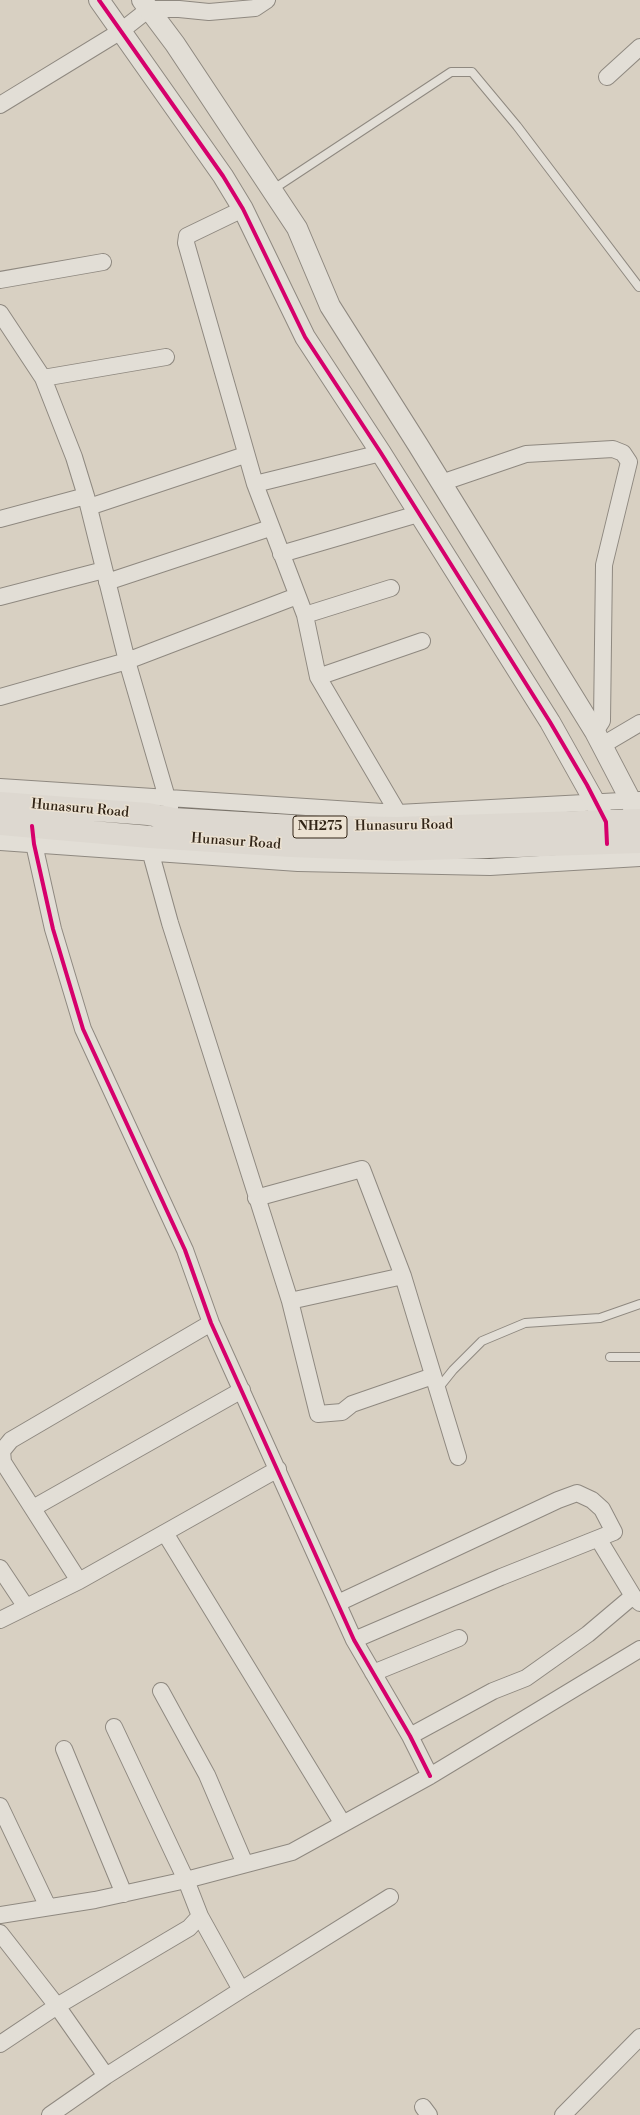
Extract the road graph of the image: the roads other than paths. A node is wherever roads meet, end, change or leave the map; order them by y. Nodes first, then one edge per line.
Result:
1 (99, 0) edge
2 (267, 0) edge
3 (145, 5) edge
4 (121, 31) junction
5 (640, 47) edge
6 (607, 77) dead end
7 (0, 105) edge
8 (272, 190) junction
9 (243, 209) junction
10 (103, 262) dead end
11 (0, 280) edge
12 (639, 287) dead end
13 (0, 313) edge
14 (166, 357) dead end
15 (43, 378) junction
16 (381, 453) junction
17 (245, 455) junction
18 (441, 483) junction
19 (255, 484) junction
20 (87, 501) junction
21 (418, 514) junction
22 (0, 519) edge
23 (270, 528) junction
24 (281, 554) junction
25 (105, 576) junction
26 (391, 588) dead end
27 (298, 596) junction
28 (0, 597) edge
29 (305, 615) junction
30 (422, 642) dead end
31 (127, 661) junction
32 (318, 677) junction
33 (0, 697) edge
34 (640, 723) edge
35 (598, 739) junction
36 (0, 787) edge
37 (167, 798) junction
38 (595, 802) junction
39 (0, 803) edge
40 (148, 814) junction
41 (174, 819) junction
42 (397, 820) junction
43 (606, 822) junction
44 (0, 824) edge
45 (637, 826) edge
46 (33, 835) junction
47 (0, 842) edge
48 (607, 844) junction
49 (151, 845) junction
50 (256, 1198) junction
51 (403, 1276) junction
52 (290, 1302) junction
53 (640, 1304) edge
54 (211, 1323) junction
55 (610, 1357) dead end
56 (640, 1357) edge
57 (435, 1383) junction
58 (242, 1390) junction
59 (458, 1457) dead end
60 (278, 1469) junction
61 (32, 1508) junction
62 (165, 1533) junction
63 (599, 1540) junction
64 (0, 1568) edge
65 (79, 1581) junction
66 (637, 1599) edge
67 (338, 1603) junction
68 (26, 1607) junction
69 (0, 1620) edge
70 (459, 1638) dead end
71 (354, 1640) junction
72 (640, 1649) edge
73 (373, 1673) junction
74 (161, 1691) dead end
75 (114, 1727) dead end
76 (410, 1736) junction
77 (64, 1749) dead end
78 (430, 1776) junction
79 (0, 1806) edge
80 (343, 1824) junction
81 (245, 1864) junction
82 (186, 1880) junction
83 (124, 1894) junction
84 (390, 1897) dead end
85 (48, 1907) junction
86 (0, 1915) edge
87 (200, 1916) junction
88 (0, 1933) edge
89 (241, 1990) junction
90 (57, 2006) junction
91 (640, 2037) edge
92 (0, 2044) edge
93 (106, 2076) junction
94 (50, 2115) edge
95 (563, 2115) edge

1 - 4 street
2 - 3 street
3 - 4 street
3 - 8 street
4 - 7 street
4 - 9 street
5 - 6 street
8 - 12 lane
8 - 18 street
9 - 16 street
9 - 17 street
10 - 11 street
13 - 15 street
14 - 15 street
15 - 20 street
16 - 19 street
16 - 21 street
17 - 19 street
17 - 20 street
18 - 35 street
18 - 35 street
19 - 23 street
20 - 22 street
20 - 25 street
21 - 24 street
21 - 38 street
23 - 24 street
23 - 25 street
24 - 27 street
25 - 28 street
25 - 31 street
26 - 29 street
27 - 29 street
27 - 31 street
29 - 32 street
30 - 32 street
31 - 33 street
31 - 37 street
32 - 42 street
34 - 35 street
35 - 45 street
36 - 37 street
37 - 41 street
37 - 42 street
38 - 42 street
38 - 43 street
38 - 45 street
39 - 40 highway, Hunasuru Road / NH275
40 - 41 highway, Hunasuru Road / NH275
40 - 49 street
41 - 42 highway, Hunasuru Road / NH275
42 - 43 highway, Hunasuru Road / NH275
43 - 45 highway, Hunasuru Road / NH275
43 - 48 street
44 - 46 highway, Hunasur Road / NH275
45 - 48 highway, Hunasur Road / NH275
45 - 49 street
46 - 47 street
46 - 49 highway, Hunasur Road / NH275
46 - 54 street
48 - 49 highway, Hunasur Road / NH275
49 - 50 street
50 - 51 street
50 - 52 street
51 - 52 street
51 - 57 street
52 - 57 street
53 - 57 lane
54 - 58 street
54 - 61 street
55 - 56 lane
57 - 59 street
58 - 60 street
58 - 61 street
60 - 62 street
60 - 67 street
61 - 65 street
62 - 65 street
62 - 80 street
63 - 66 street
63 - 67 street
63 - 71 street
64 - 68 street
65 - 68 street
66 - 76 street
67 - 71 street
68 - 69 street
70 - 73 street
71 - 73 street
72 - 78 street
73 - 76 street
74 - 81 street
75 - 82 street
76 - 78 street
77 - 83 street
78 - 80 street
79 - 85 street
80 - 81 street
81 - 82 street
82 - 83 street
82 - 87 street
83 - 85 street
84 - 89 street
85 - 86 street
87 - 89 street
87 - 90 street
88 - 90 street
89 - 93 street
90 - 92 street
90 - 93 street
91 - 95 street
93 - 94 street

